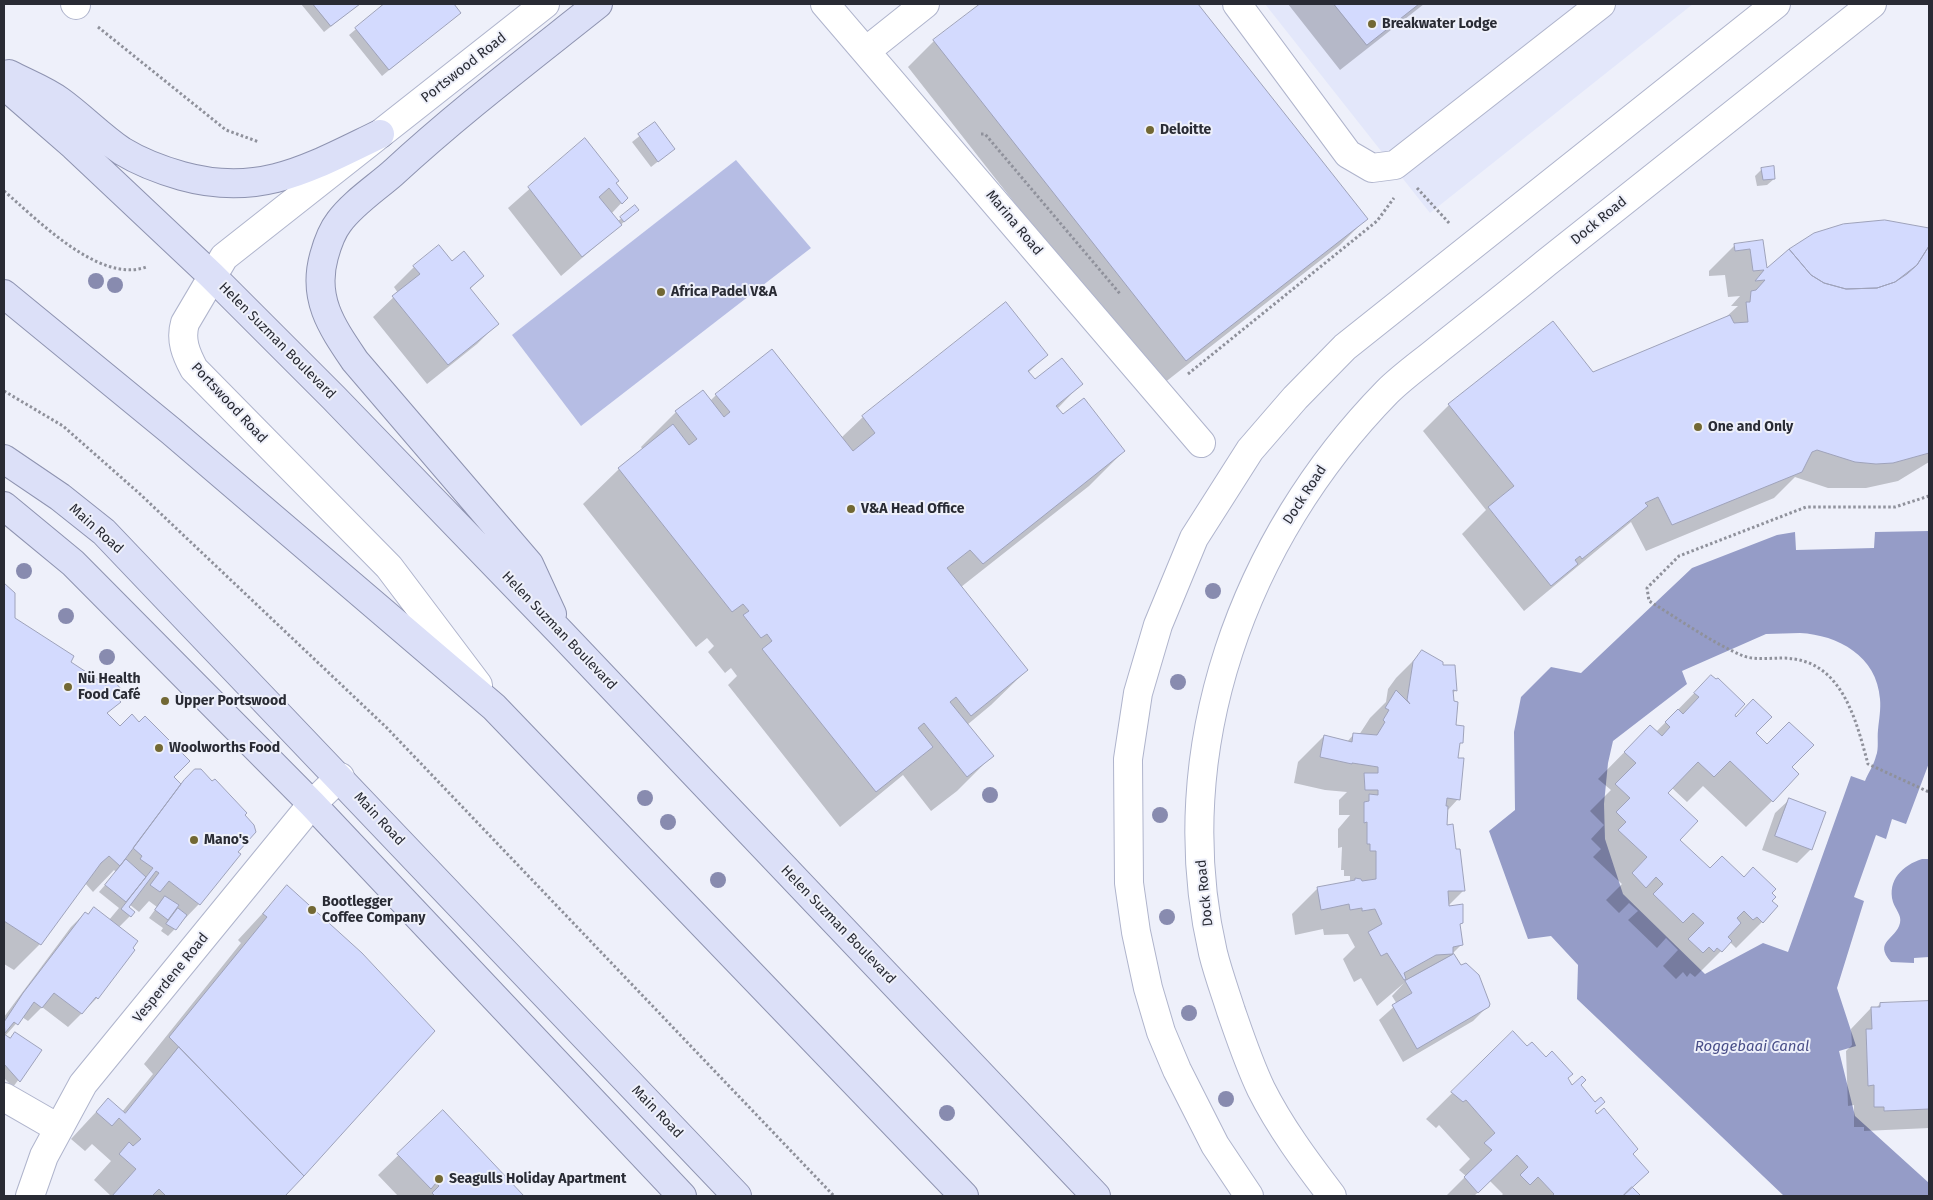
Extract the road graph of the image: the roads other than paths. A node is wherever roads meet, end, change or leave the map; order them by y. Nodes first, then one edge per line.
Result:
1 (545, 4) edge
2 (598, 4) edge
3 (825, 4) edge
4 (926, 4) edge
5 (1237, 4) edge
6 (1602, 4) edge
7 (1776, 4) edge
8 (1872, 4) edge
9 (866, 51) junction
10 (4, 71) edge
11 (4, 84) edge
12 (380, 134) junction
13 (211, 275) junction
14 (4, 294) edge
15 (1202, 443) dead end
16 (7, 468) edge
17 (4, 506) edge
18 (561, 633) junction
19 (494, 706) junction
20 (340, 777) junction
21 (312, 804) junction
22 (4, 1097) edge
23 (58, 1128) junction
24 (30, 1196) edge
25 (682, 1196) edge
26 (737, 1196) edge
27 (964, 1196) edge
28 (1096, 1196) edge
29 (1249, 1196) edge
30 (1332, 1196) edge

1 - 12 street, Portswood Road
2 - 18 main road
3 - 9 street, Marina Road
4 - 9 street
5 - 6 street
7 - 29 street
8 - 30 street, Dock Road
9 - 15 street, Marina Road
10 - 12 main road
11 - 13 main road, Helen Suzman Boulevard
12 - 13 street, Portswood Road
13 - 18 main road, Helen Suzman Boulevard
13 - 19 street, Portswood Road
14 - 19 main road
16 - 20 main road, Main Road
17 - 21 main road
18 - 28 main road, Helen Suzman Boulevard
19 - 27 main road
20 - 21 street, Vesperdene Road
20 - 26 main road, Main Road
21 - 23 street, Vesperdene Road
21 - 25 main road
22 - 23 street
23 - 24 street, Vesperdene Road

